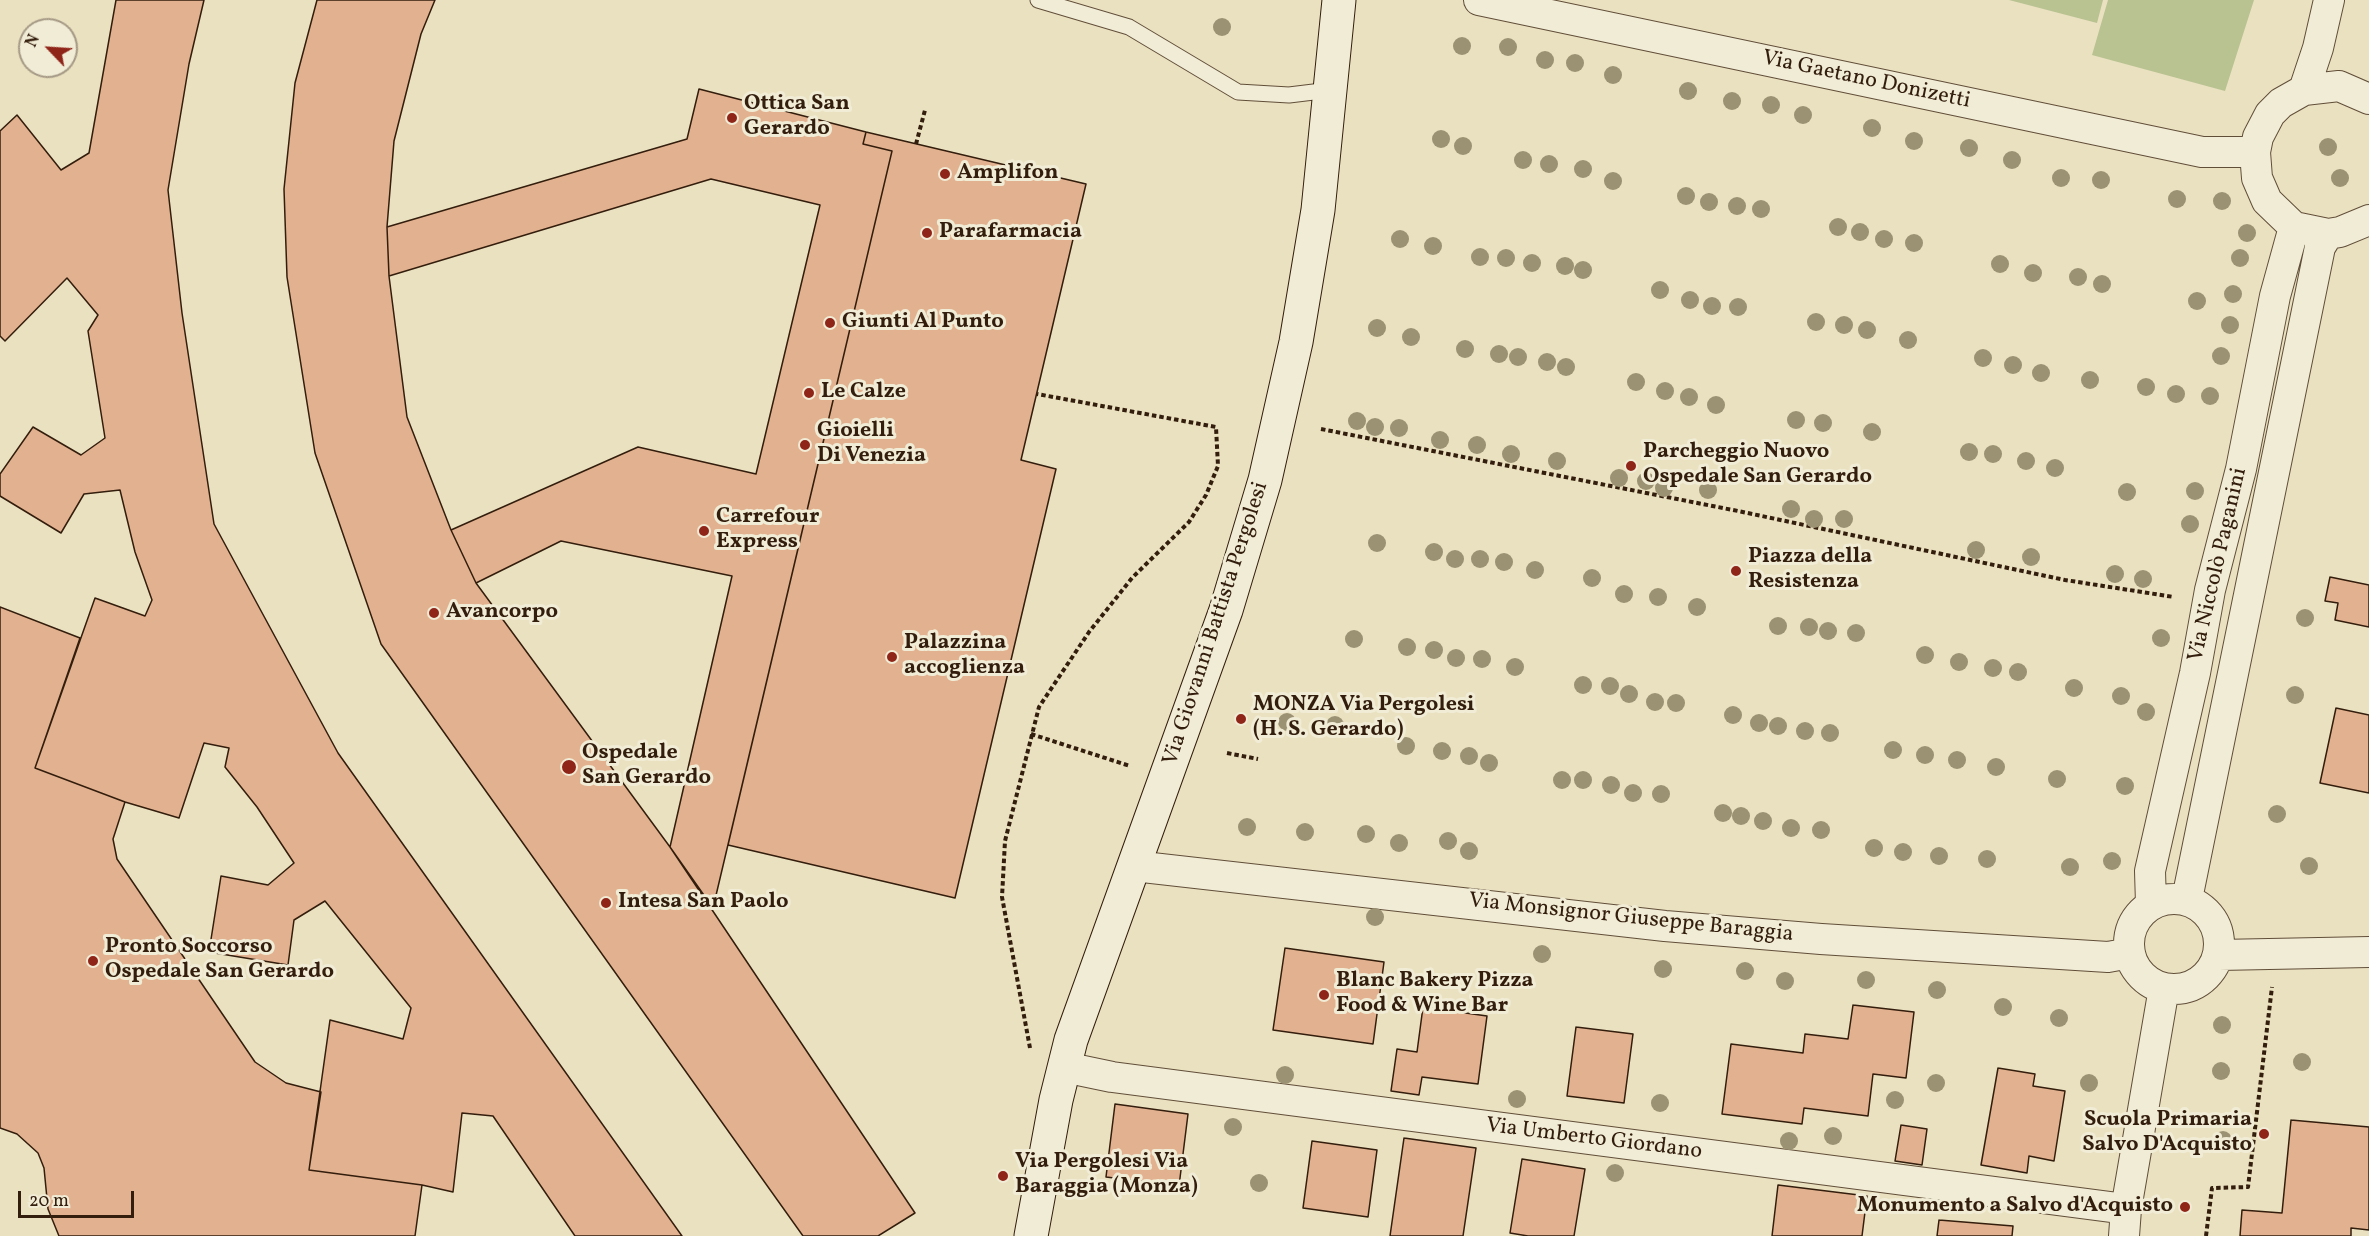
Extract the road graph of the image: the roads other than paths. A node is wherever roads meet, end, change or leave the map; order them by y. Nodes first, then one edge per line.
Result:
1 (1038, 0) edge
2 (1339, 0) edge
3 (1479, 0) edge
4 (2329, 0) edge
5 (1330, 90) junction
6 (2304, 90) junction
7 (2367, 90) edge
8 (2255, 152) junction
9 (2369, 220) edge
10 (2294, 226) junction
11 (2328, 234) junction
12 (1134, 866) junction
13 (2187, 899) junction
14 (2151, 904) junction
15 (2369, 952) edge
16 (2130, 953) junction
17 (2219, 955) junction
18 (2164, 988) junction
19 (1064, 1067) junction
20 (2125, 1223) edge
21 (1031, 1235) edge

1 - 5 lane
2 - 5 street, Via Giovanni Battista Pergolesi
3 - 8 street, Via Gaetano Donizetti
4 - 6 street
5 - 12 street, Via Giovanni Battista Pergolesi
6 - 7 street
6 - 8 street
8 - 10 street
9 - 11 street
10 - 11 street
10 - 14 street, Via Niccolò Paganini
11 - 13 street, Via Niccolò Paganini
12 - 16 street, Via Monsignor Giuseppe Baraggia
12 - 19 street, Via Giovanni Battista Pergolesi
13 - 14 street
13 - 17 street
14 - 16 street
15 - 17 street
16 - 18 street
17 - 18 street
18 - 20 street
19 - 20 street, Via Umberto Giordano
19 - 21 street, Via Giovanni Battista Pergolesi

